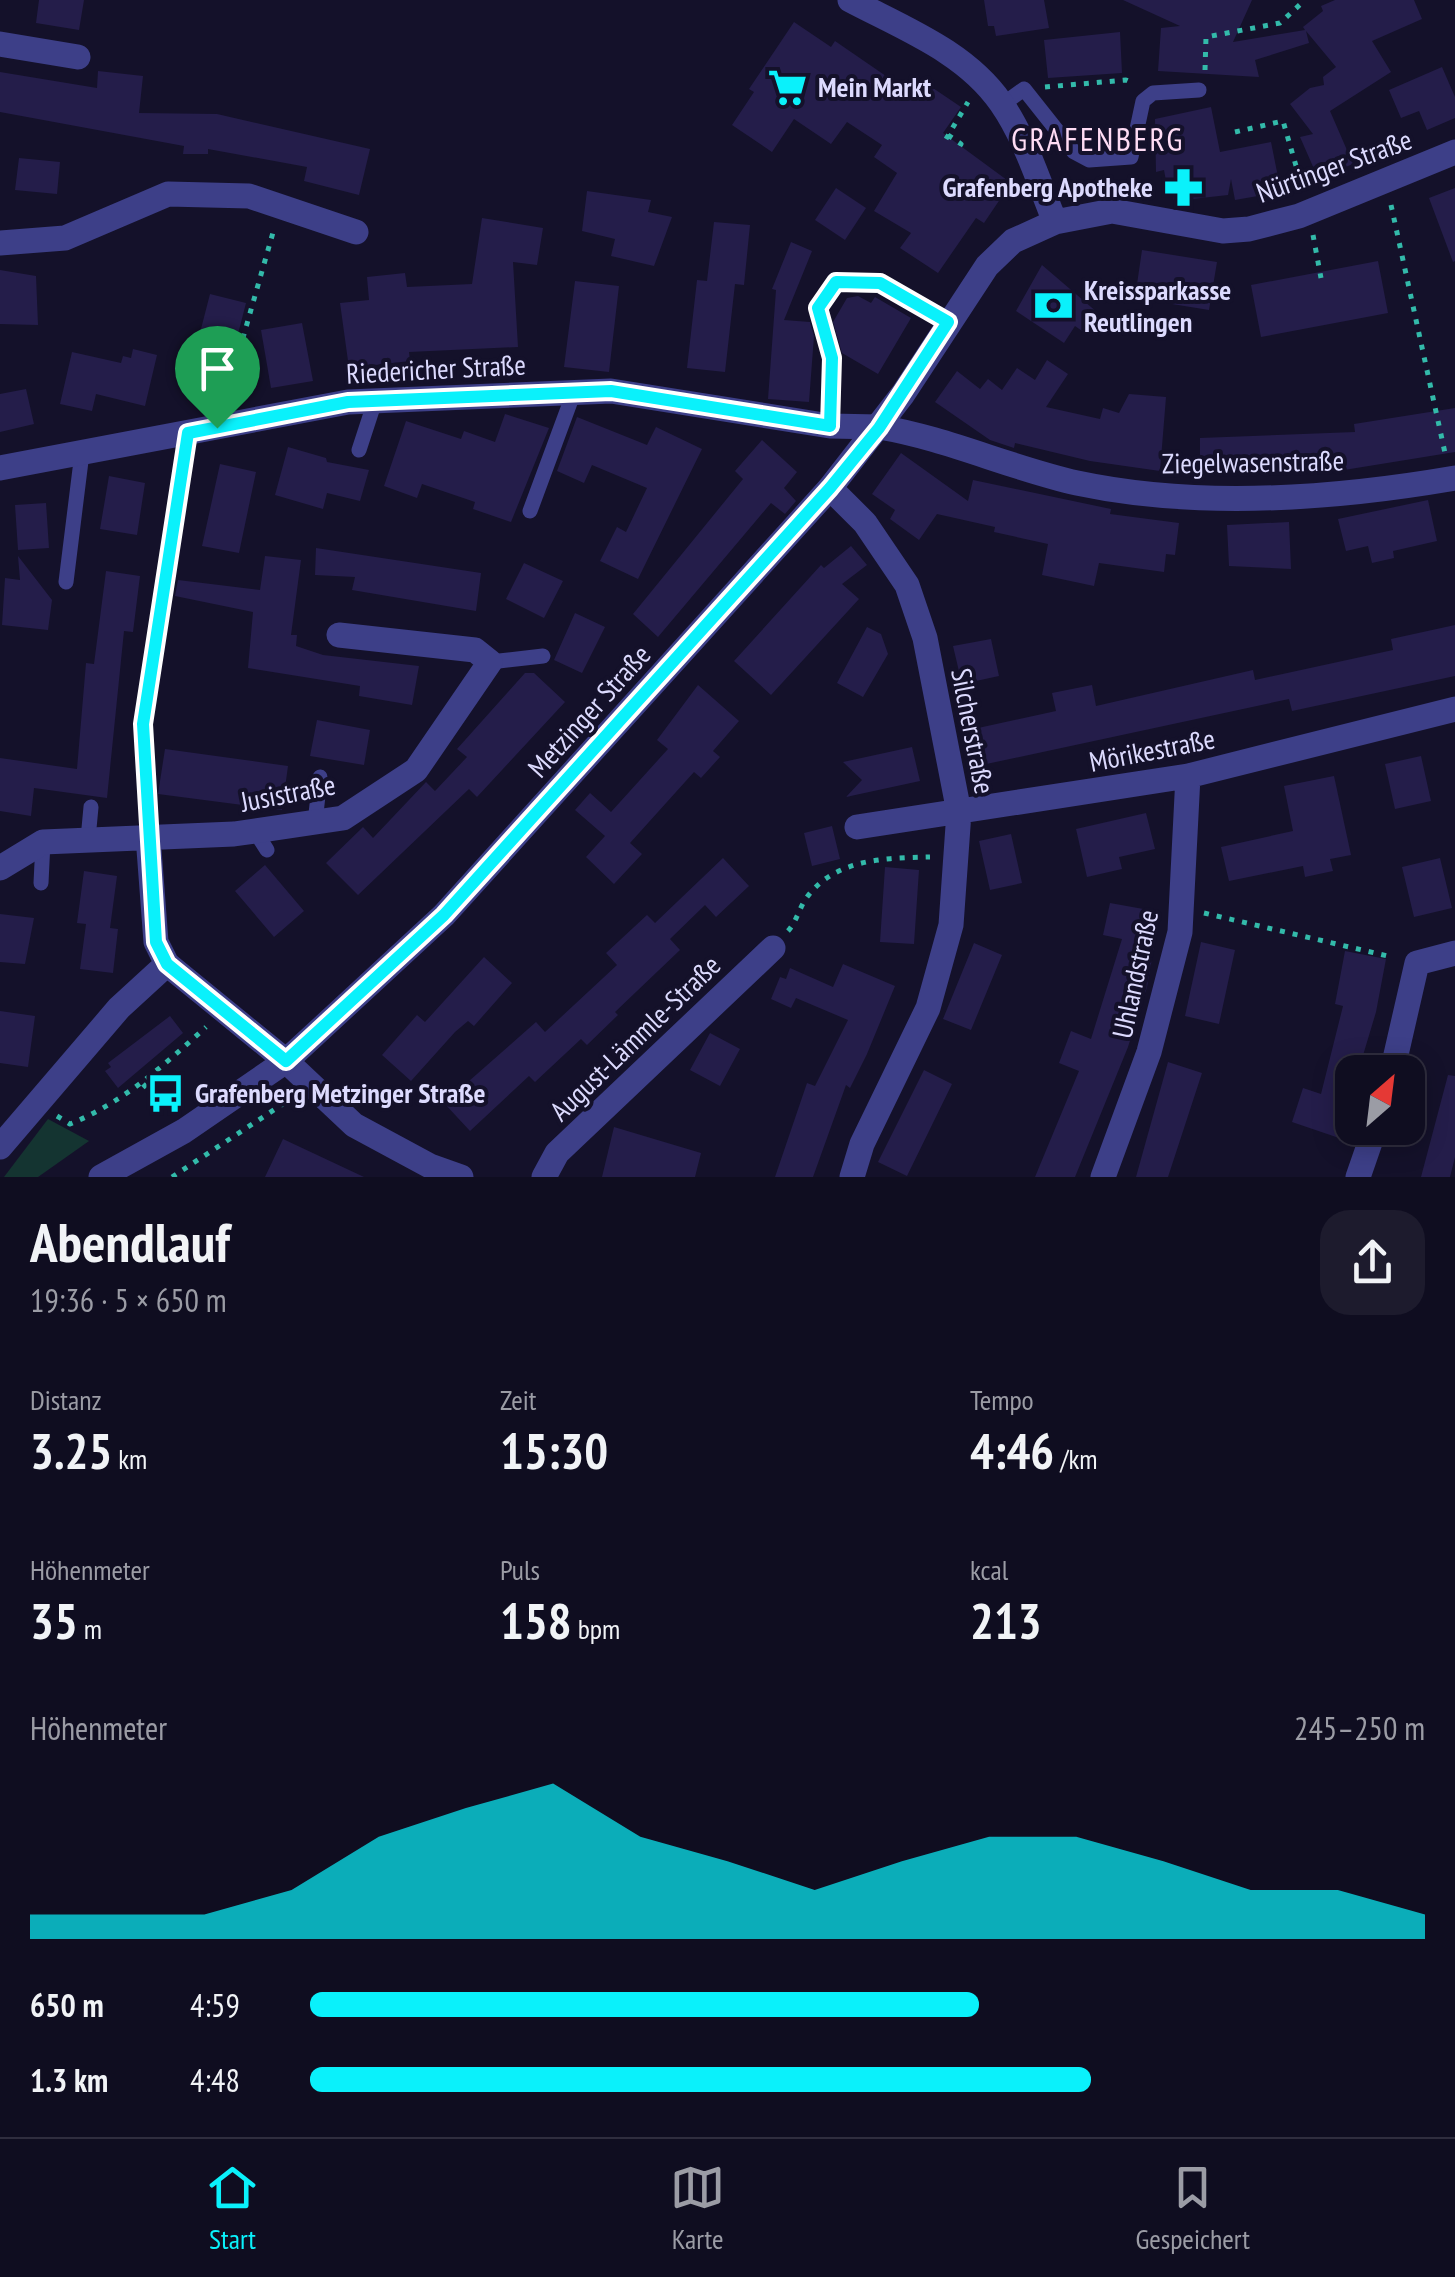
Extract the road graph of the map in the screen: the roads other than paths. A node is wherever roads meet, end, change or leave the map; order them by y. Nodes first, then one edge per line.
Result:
1 (850, 0) edge
2 (0, 44) edge
3 (78, 57) dead end
4 (1199, 90) road end
5 (1002, 104) junction
6 (1455, 152) edge
7 (1055, 222) junction
8 (356, 232) dead end
9 (0, 242) edge
10 (948, 322) junction
11 (574, 392) junction
12 (375, 401) junction
13 (830, 426) junction
14 (879, 428) junction
15 (359, 450) dead end
16 (82, 453) junction
17 (0, 468) edge
18 (1454, 486) edge
19 (830, 488) junction
20 (530, 511) dead end
21 (66, 582) dead end
22 (338, 635) dead end
23 (543, 656) dead end
24 (490, 662) junction
25 (1455, 709) edge
26 (1188, 776) junction
27 (320, 777) dead end
28 (91, 807) dead end
29 (315, 823) junction
30 (957, 824) junction
31 (857, 827) dead end
32 (148, 836) junction
33 (88, 839) junction
34 (43, 842) junction
35 (0, 868) edge
36 (41, 883) dead end
37 (773, 948) road end
38 (1455, 953) edge
39 (167, 964) junction
40 (1396, 1055) edge
41 (286, 1061) junction
42 (1369, 1145) edge
43 (0, 1148) edge
44 (433, 1172) edge
45 (101, 1177) edge
46 (462, 1177) edge
47 (544, 1177) edge
48 (852, 1177) edge
49 (1104, 1177) edge
50 (1358, 1177) edge

1 - 5 street
2 - 3 street
4 - 5 lane
5 - 7 street
6 - 7 street, Nürtinger Straße
7 - 10 street, Metzinger Straße
8 - 9 street
10 - 13 lane
10 - 14 street, Metzinger Straße
11 - 12 street, Riedericher Straße
11 - 13 street, Riedericher Straße
11 - 20 lane
12 - 15 lane
12 - 16 street, Riedericher Straße
13 - 14 street, Riedericher Straße
14 - 18 street, Ziegelwasenstraße
14 - 19 street, Metzinger Straße
16 - 17 street, Riedericher Straße
16 - 21 lane
19 - 30 street, Silcherstraße
19 - 41 street, Metzinger Straße
22 - 24 street
23 - 24 lane
24 - 29 street, Jusistraße
25 - 26 street, Mörikestraße
26 - 30 street, Mörikestraße
26 - 49 street, Uhlandstraße
27 - 29 lane
28 - 33 lane
29 - 32 street, Jusistraße
30 - 31 street, Mörikestraße
30 - 48 street, Silcherstraße
32 - 33 street, Jusistraße
32 - 39 street
33 - 34 street, Jusistraße
34 - 35 street, Jusistraße
34 - 36 lane
37 - 47 street, August-Lämmle-Straße
38 - 40 street
39 - 41 street
39 - 43 street
41 - 44 street
41 - 45 street, Metzinger Straße
42 - 50 street
44 - 46 street

